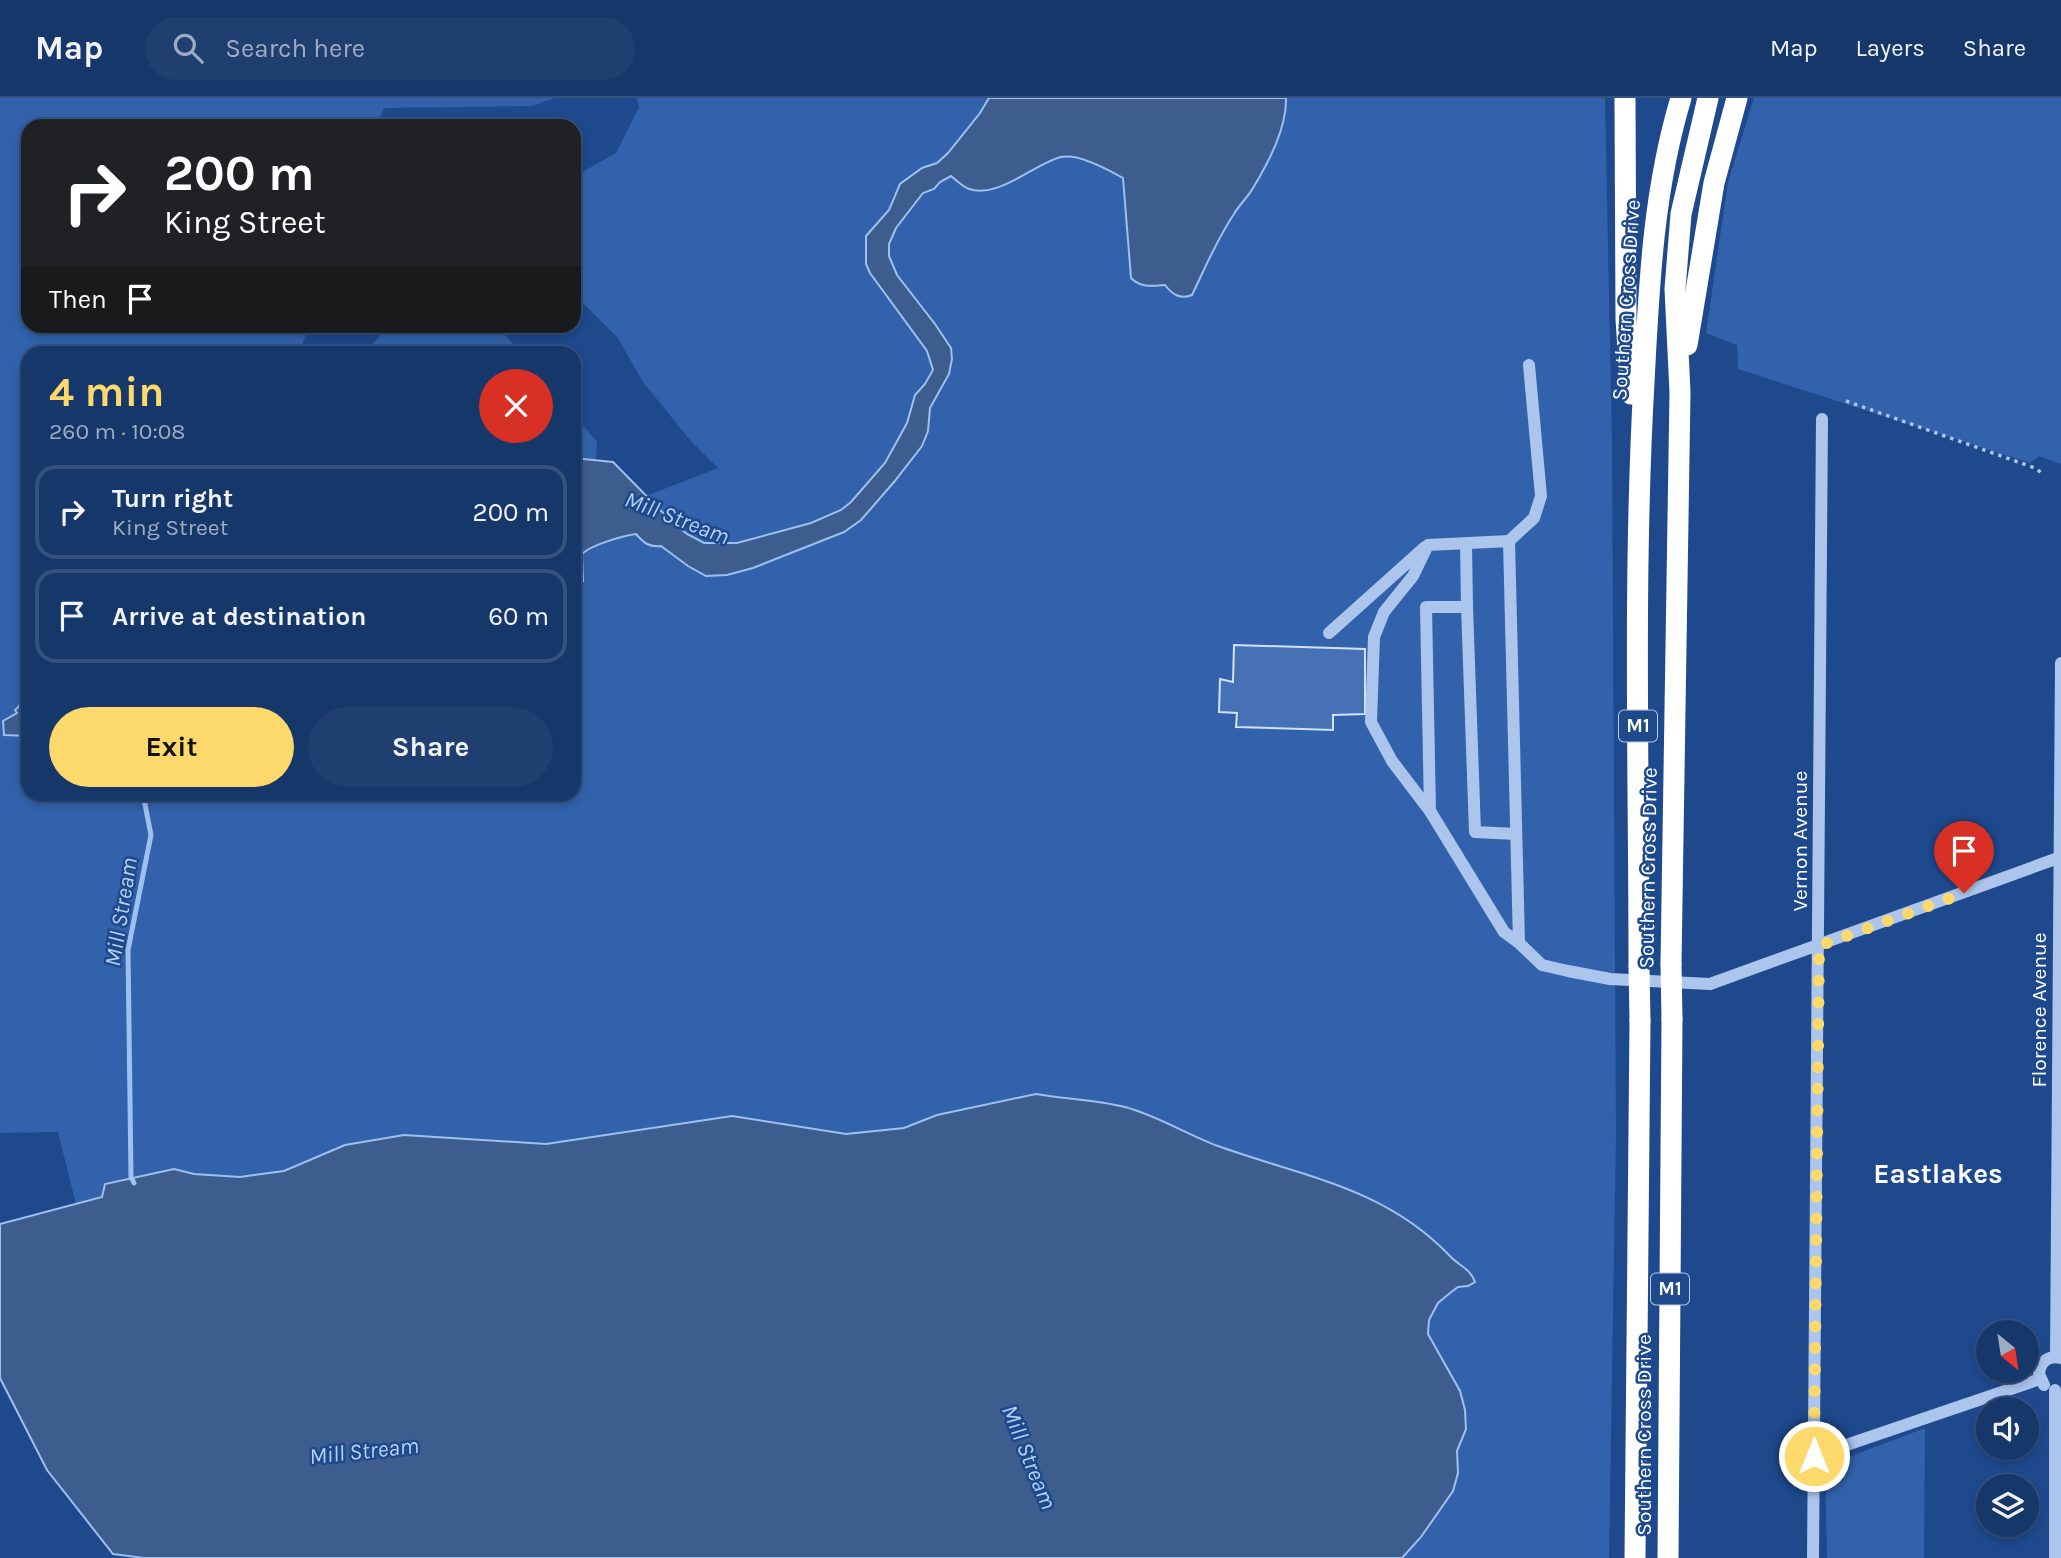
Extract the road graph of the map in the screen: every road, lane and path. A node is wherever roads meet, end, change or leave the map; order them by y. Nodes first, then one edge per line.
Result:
1 (1625, 98) edge
2 (1681, 98) edge
3 (1708, 98) edge
4 (1738, 98) edge
5 (1529, 365) dead end
6 (1680, 392) junction
7 (1846, 401) dead end
8 (1822, 419) dead end
9 (2043, 474) dead end
10 (1638, 487) junction
11 (1509, 541) junction
12 (1466, 543) junction
13 (1428, 545) junction
14 (1467, 607) junction
15 (1329, 633) dead end
16 (2061, 663) edge
17 (1430, 811) junction
18 (1516, 834) junction
19 (2060, 857) edge
20 (1519, 943) junction
21 (1819, 946) junction
22 (2060, 1113) edge
23 (2059, 1357) edge
24 (2040, 1379) junction
25 (2058, 1389) edge
26 (1814, 1456) junction
27 (1636, 1558) edge
28 (1668, 1558) edge
29 (1813, 1558) edge
30 (2055, 1558) edge

1 - 10 highway
2 - 10 highway, Southern Cross Drive / M1
3 - 6 highway, Southern Cross Drive / M1
4 - 6 highway
5 - 11 street
6 - 28 highway, Southern Cross Drive / M1, bridge
7 - 9 path
8 - 21 street, Vernon Avenue
10 - 27 highway, Southern Cross Drive / M1, bridge
11 - 12 street
11 - 18 street
12 - 13 street
12 - 14 street
13 - 15 street
13 - 17 street
14 - 17 street
14 - 18 street
16 - 19 street, Florence Avenue
17 - 20 street
18 - 20 street
19 - 21 street
19 - 22 street, Florence Avenue
20 - 21 street
21 - 26 street, Vernon Avenue
22 - 23 street, Florence Avenue
23 - 24 street
24 - 25 street
24 - 26 street
25 - 30 street
26 - 29 street, Vernon Avenue

